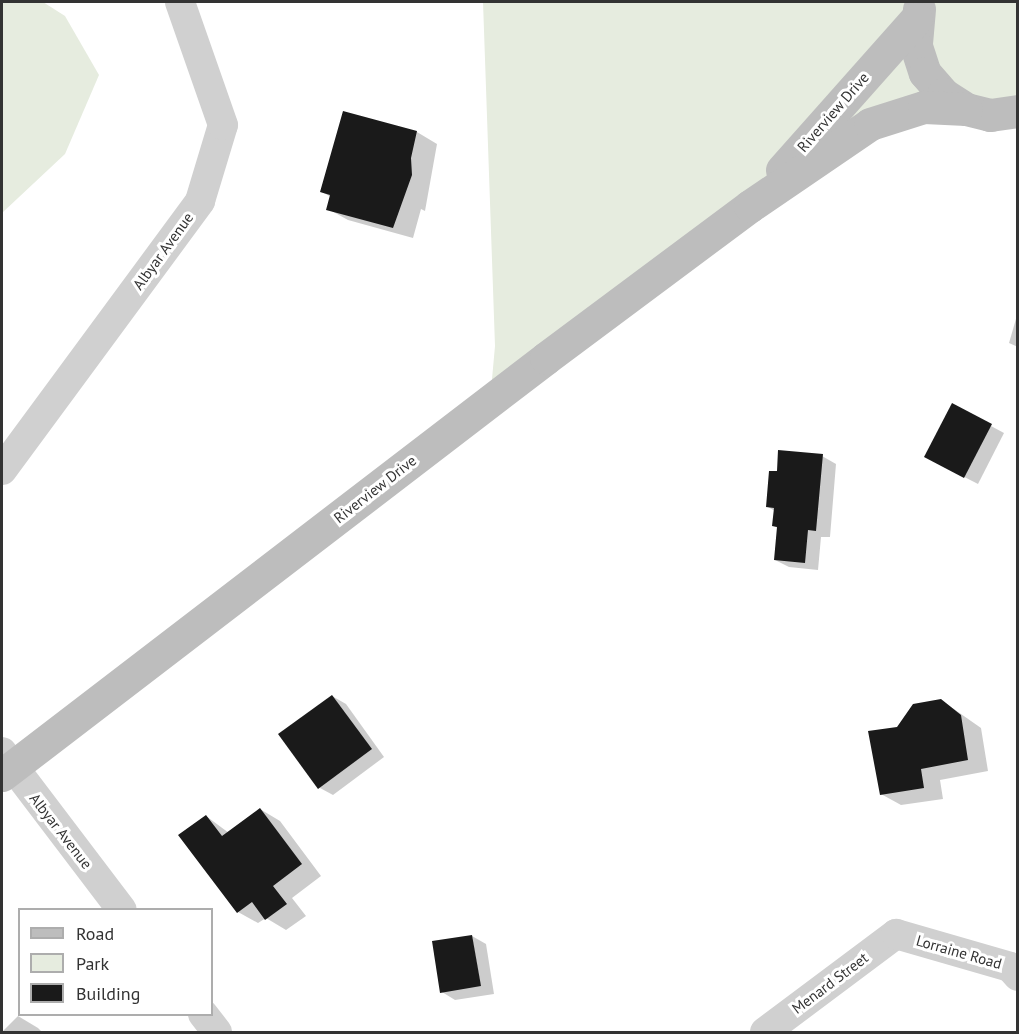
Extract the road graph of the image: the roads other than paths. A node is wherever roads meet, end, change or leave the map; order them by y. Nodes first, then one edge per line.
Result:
1 (180, 2) edge
2 (918, 10) edge
3 (966, 108) junction
4 (1016, 113) edge
5 (750, 206) junction
6 (2, 470) edge
7 (5, 765) edge
8 (121, 908) edge
9 (896, 934) joint
10 (1017, 976) edge
11 (205, 1016) edge
12 (217, 1032) edge
13 (765, 1032) edge

1 - 6 street, Albyar Avenue
2 - 3 street, Riverview Drive
2 - 5 street, Riverview Drive
3 - 4 street, Riverview Drive
3 - 5 street, Riverview Drive
5 - 7 street, Riverview Drive
7 - 8 street, Albyar Avenue
9 - 10 street, Lorraine Road
9 - 13 street, Menard Street
11 - 12 street

